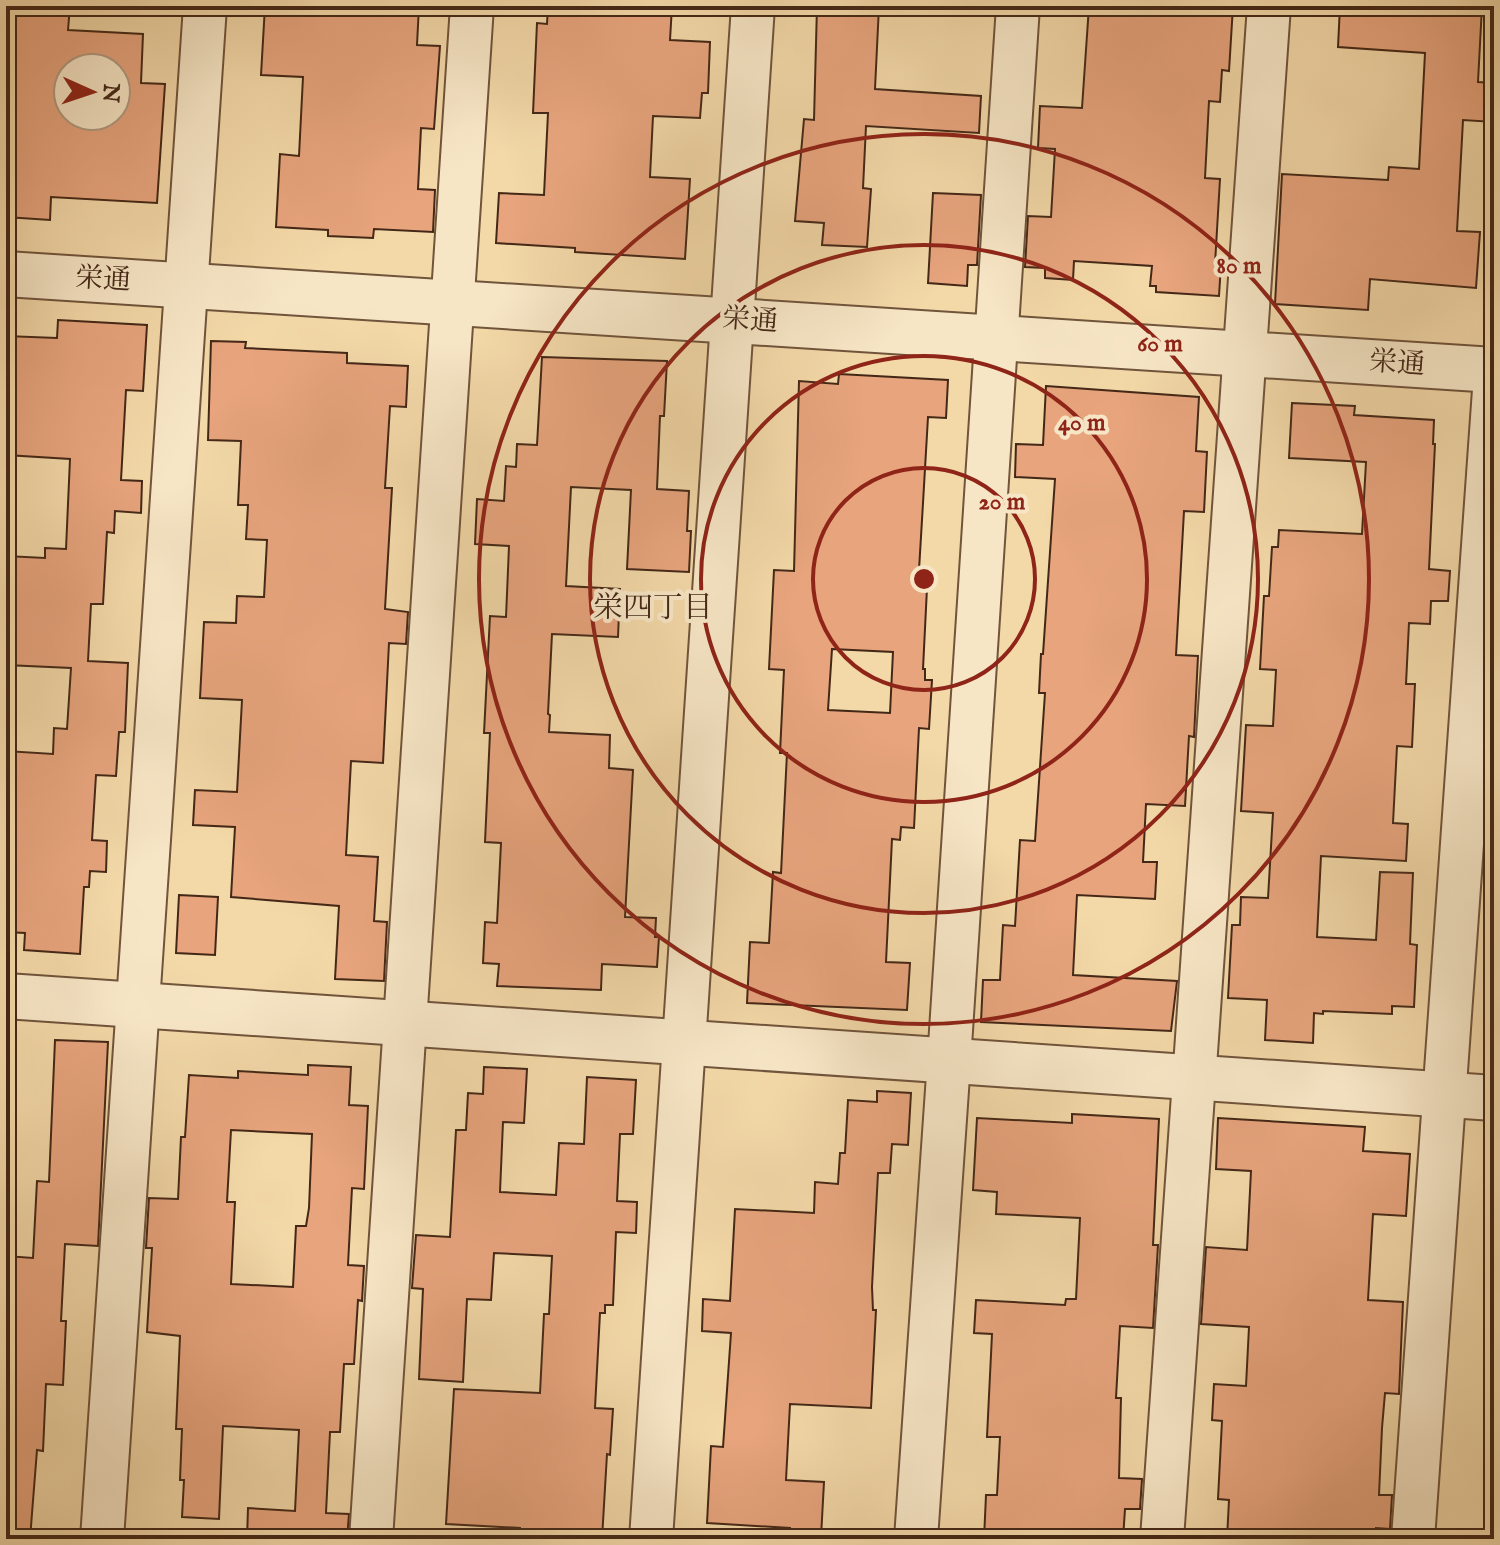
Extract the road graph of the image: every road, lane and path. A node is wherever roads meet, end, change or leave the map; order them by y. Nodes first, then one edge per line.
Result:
1 (205, 6) edge
2 (472, 6) edge
3 (753, 6) edge
4 (1018, 6) edge
5 (1269, 6) edge
6 (6, 274) edge
7 (188, 285) junction
8 (452, 301) junction
9 (731, 320) junction
10 (997, 338) junction
11 (1244, 353) junction
12 (1494, 370) edge
13 (1494, 390) edge
14 (6, 996) edge
15 (138, 1004) junction
16 (404, 1023) junction
17 (683, 1042) junction
18 (949, 1061) junction
19 (1193, 1078) junction
20 (1444, 1095) junction
21 (1494, 1098) edge
22 (102, 1539) edge
23 (371, 1539) edge
24 (651, 1539) edge
25 (916, 1539) edge
26 (1162, 1539) edge
27 (1413, 1539) edge

1 - 7 street
2 - 8 street
3 - 9 street
4 - 10 street
5 - 11 street
6 - 7 street, 栄通
7 - 8 street, 栄通
7 - 15 street
8 - 9 street, 栄通
8 - 16 street
9 - 10 street, 栄通
9 - 17 street
10 - 11 street, 栄通
10 - 18 street
11 - 12 street, 栄通
11 - 19 street
13 - 20 street
14 - 15 street
15 - 16 street
15 - 22 street
16 - 17 street
16 - 23 street
17 - 18 street
17 - 24 street
18 - 19 street
18 - 25 street
19 - 20 street
19 - 26 street
20 - 21 street
20 - 27 street

